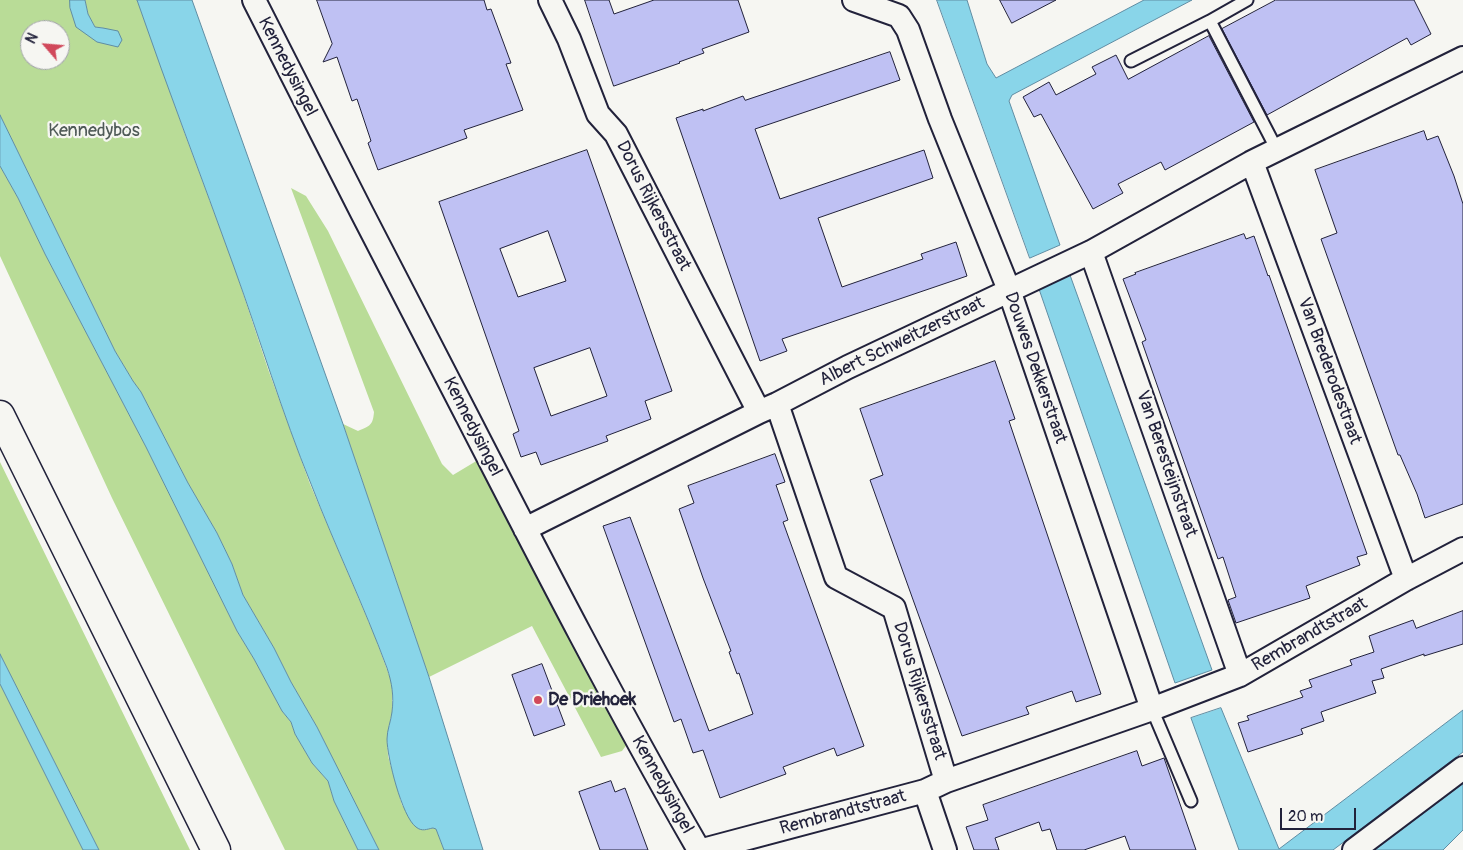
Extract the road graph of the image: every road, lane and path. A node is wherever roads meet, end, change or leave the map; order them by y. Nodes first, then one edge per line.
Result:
1 (254, 0) edge
2 (550, 0) edge
3 (854, 0) edge
4 (1247, 0) edge
5 (1210, 21) junction
6 (1463, 59) edge
7 (1131, 61) dead end
8 (1277, 150) junction
9 (1252, 162) junction
10 (1091, 252) junction
11 (1009, 290) junction
12 (768, 408) junction
13 (0, 415) edge
14 (525, 528) junction
15 (1463, 549) edge
16 (1406, 579) junction
17 (1240, 675) junction
18 (1152, 709) junction
19 (1463, 768) edge
20 (946, 781) junction
21 (925, 791) junction
22 (1191, 801) dead end
23 (216, 850) edge
24 (699, 850) edge
25 (703, 850) edge
26 (945, 850) edge
27 (1354, 850) edge

1 - 14 street, Kennedysingel
2 - 12 street, Dorus Rijkersstraat
3 - 11 street, Douwes Dekkerstraat
4 - 5 lane
5 - 7 lane
5 - 8 lane
6 - 8 street, Albert Schweitzerstraat
8 - 9 street, Albert Schweitzerstraat
9 - 10 street, Albert Schweitzerstraat
9 - 16 street, Van Brederodestraat
10 - 11 street, Albert Schweitzerstraat
10 - 17 street, Van Beresteijnstraat
11 - 12 street, Albert Schweitzerstraat
11 - 18 street, Douwes Dekkerstraat
12 - 14 street, Albert Schweitzerstraat
12 - 20 street, Dorus Rijkersstraat
13 - 23 highway
14 - 24 street, Kennedysingel
15 - 16 street, Rembrandtstraat
16 - 17 street, Rembrandtstraat
17 - 18 street, Rembrandtstraat
18 - 20 street, Rembrandtstraat
18 - 22 lane
19 - 27 street
20 - 21 street, Rembrandtstraat
21 - 25 street, Rembrandtstraat
21 - 26 street, Rembrandtstraat

